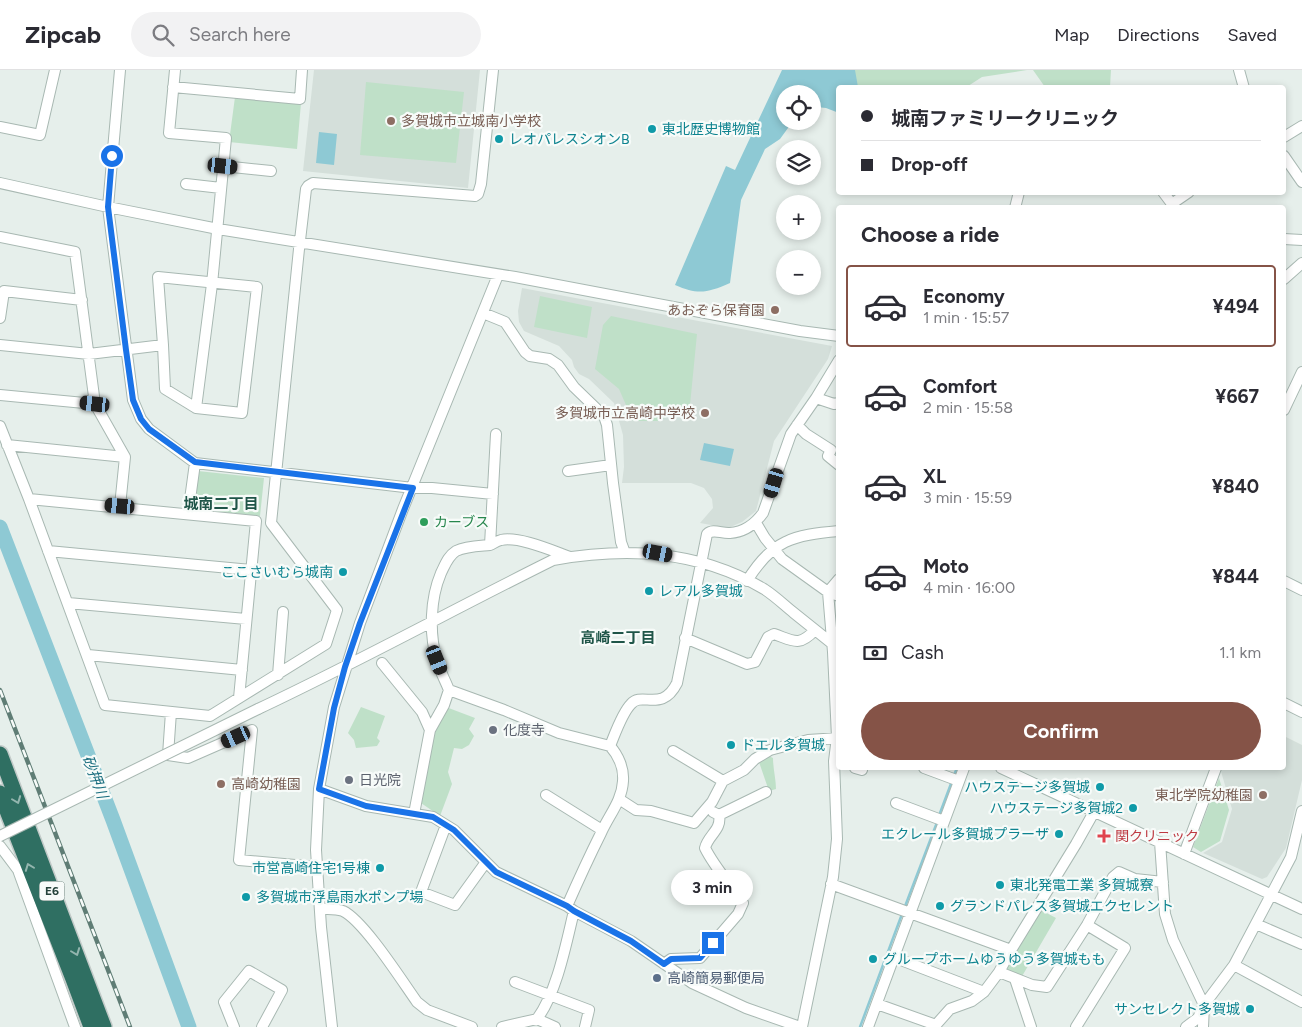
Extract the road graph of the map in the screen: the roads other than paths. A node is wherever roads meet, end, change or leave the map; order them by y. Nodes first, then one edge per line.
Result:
1 (55, 70) edge
2 (120, 70) edge
3 (175, 70) edge
4 (302, 70) edge
5 (493, 70) edge
6 (1239, 70) edge
7 (1243, 85) edge
8 (173, 87) junction
9 (1302, 126) edge
10 (0, 128) edge
11 (1286, 135) edge
12 (1286, 159) edge
13 (223, 166) junction
14 (271, 171) dead end
15 (1302, 182) edge
16 (0, 183) edge
17 (186, 184) dead end
18 (221, 188) junction
19 (1165, 195) edge
20 (1186, 195) edge
21 (1173, 205) edge
22 (1175, 205) edge
23 (108, 207) junction
24 (218, 229) junction
25 (0, 238) edge
26 (1286, 239) edge
27 (1302, 240) edge
28 (300, 241) junction
29 (1302, 263) edge
30 (498, 275) junction
31 (1286, 277) edge
32 (212, 284) junction
33 (82, 300) junction
34 (483, 313) junction
35 (0, 318) edge
36 (836, 336) edge
37 (0, 345) edge
38 (163, 345) junction
39 (126, 350) junction
40 (89, 354) junction
41 (836, 365) edge
42 (1302, 372) edge
43 (0, 394) edge
44 (1287, 394) edge
45 (816, 398) junction
46 (95, 404) junction
47 (836, 404) edge
48 (196, 408) junction
49 (797, 425) junction
50 (0, 426) edge
51 (496, 434) dead end
52 (7, 445) junction
53 (125, 457) junction
54 (195, 462) junction
55 (836, 463) edge
56 (611, 465) junction
57 (568, 471) dead end
58 (276, 472) junction
59 (413, 488) junction
60 (493, 494) junction
61 (29, 498) junction
62 (120, 506) junction
63 (188, 514) junction
64 (756, 523) junction
65 (836, 531) edge
66 (490, 545) junction
67 (774, 549) junction
68 (48, 551) junction
69 (625, 553) junction
70 (571, 557) junction
71 (702, 562) junction
72 (251, 570) junction
73 (747, 581) junction
74 (1286, 582) edge
75 (836, 583) edge
76 (1302, 590) edge
77 (828, 592) junction
78 (836, 595) edge
79 (68, 603) junction
80 (283, 612) dead end
81 (246, 619) junction
82 (432, 620) junction
83 (815, 630) junction
84 (686, 638) junction
85 (836, 647) edge
86 (88, 655) junction
87 (382, 663) dead end
88 (345, 667) junction
89 (242, 670) junction
90 (278, 675) junction
91 (449, 690) junction
92 (239, 698) junction
93 (1286, 704) edge
94 (171, 712) junction
95 (1302, 712) edge
96 (430, 730) junction
97 (836, 737) edge
98 (610, 746) junction
99 (673, 751) dead end
100 (0, 754) edge
101 (837, 770) edge
102 (930, 770) edge
103 (962, 770) edge
104 (1004, 770) edge
105 (1215, 770) edge
106 (955, 779) junction
107 (724, 780) junction
108 (319, 789) junction
109 (766, 792) dead end
110 (0, 793) edge
111 (546, 795) dead end
112 (619, 799) junction
113 (896, 803) dead end
114 (707, 808) junction
115 (1302, 811) edge
116 (1094, 812) junction
117 (414, 814) junction
118 (718, 815) junction
119 (944, 821) junction
120 (446, 825) junction
121 (602, 830) junction
122 (0, 836) edge
123 (1160, 842) junction
124 (0, 846) edge
125 (1184, 854) junction
126 (3, 856) edge
127 (486, 862) junction
128 (317, 867) junction
129 (1163, 882) junction
130 (831, 884) junction
131 (1271, 895) junction
132 (570, 908) junction
133 (320, 909) junction
134 (1302, 909) edge
135 (906, 912) junction
136 (1256, 924) junction
137 (1086, 925) junction
138 (1302, 944) edge
139 (1011, 950) junction
140 (893, 957) junction
141 (664, 964) junction
142 (1234, 965) junction
143 (999, 972) junction
144 (1015, 979) junction
145 (515, 982) dead end
146 (984, 992) junction
147 (550, 996) junction
148 (1302, 1002) edge
149 (877, 1004) junction
150 (1204, 1005) junction
151 (537, 1019) junction
152 (776, 1023) edge
153 (935, 1026) edge
154 (75, 1027) edge
155 (90, 1027) edge
156 (104, 1027) edge
157 (234, 1027) edge
158 (262, 1027) edge
159 (332, 1027) edge
160 (472, 1027) edge
161 (505, 1027) edge
162 (555, 1027) edge
163 (585, 1027) edge
164 (801, 1027) edge
165 (868, 1027) edge
166 (1031, 1027) edge
167 (1076, 1027) edge
168 (1186, 1027) edge
169 (1203, 1027) edge

1 - 10 street
2 - 23 street
3 - 8 street
4 - 8 street
5 - 28 street
6 - 7 street
8 - 13 street
9 - 11 street
12 - 15 street
13 - 14 street
13 - 18 street
16 - 23 street
17 - 18 street
18 - 24 street
19 - 21 street
20 - 22 street
23 - 24 street
23 - 39 street
24 - 28 street
24 - 32 street
25 - 33 street
26 - 27 street
28 - 30 street
28 - 58 street
29 - 31 street
30 - 34 street
30 - 36 street
32 - 38 street
32 - 48 street
32 - 48 street
33 - 35 street
33 - 40 street
34 - 56 street
34 - 59 street
37 - 40 street
38 - 39 street
38 - 48 street
39 - 40 street
39 - 54 street
40 - 46 street
41 - 45 street
42 - 44 street
43 - 46 street
45 - 47 street
45 - 49 street
46 - 53 street
49 - 55 street
49 - 64 street
50 - 52 street
51 - 60 street
52 - 53 street
52 - 61 street
53 - 62 street
54 - 58 street
54 - 63 street
56 - 57 street
56 - 69 street
58 - 59 street
58 - 90 street
59 - 60 street
59 - 88 street
60 - 66 street
61 - 62 street
61 - 68 street
62 - 63 street
63 - 72 street
64 - 67 street
64 - 71 street
65 - 67 street
66 - 70 street
66 - 82 street
67 - 73 street
67 - 77 street
68 - 72 street
68 - 79 street
69 - 70 street
69 - 71 street
70 - 82 street
71 - 73 street
71 - 84 street
72 - 81 street
73 - 83 street
74 - 76 street
75 - 77 street
77 - 78 street
77 - 85 street
79 - 81 street
79 - 86 street
80 - 90 street
81 - 89 street
82 - 88 street
82 - 91 street
83 - 84 street
83 - 85 street
84 - 98 street
86 - 89 street
86 - 94 street
87 - 96 street
88 - 108 street
88 - 122 street, bridge
89 - 92 street
90 - 92 street
91 - 96 street
91 - 98 street
92 - 94 street
93 - 95 street
94 - 128 street
96 - 117 street
97 - 107 street
98 - 112 street
99 - 107 street
100 -> 156 highway, E6
101 - 130 street
102 - 106 street
103 - 106 street
104 - 116 street
105 - 125 street
106 - 119 street
107 - 114 street
108 - 117 street
108 - 128 street
109 - 118 street
155 -> 110 highway, E6
111 - 121 street
112 - 114 street
112 - 121 street
113 - 119 street
114 - 118 street
115 - 131 street
116 - 123 street
116 - 139 street
117 - 120 street
118 - 141 street
119 - 135 street
120 - 127 street
120 - 127 street
121 - 132 street
123 - 125 street
123 - 129 street
124 - 126 street
125 - 131 street
126 - 154 street
127 - 132 street
128 - 133 street
129 - 137 street
129 - 150 street
130 - 135 street
130 - 164 street
131 - 134 street
131 - 136 street
132 - 141 street
132 - 147 street
133 - 159 street
133 - 160 street
135 - 139 street
135 - 140 street
136 - 138 street
136 - 142 street
137 - 144 street
137 - 167 street
139 - 143 street
140 - 146 street
140 - 149 street
141 - 152 street
142 - 148 street
142 - 150 street
143 - 144 street
143 - 146 street
144 - 166 street
145 - 147 street
146 - 153 street
147 - 151 street
147 - 163 street
149 - 153 street
149 - 165 street
150 - 168 street
150 - 169 street
151 - 161 street
151 - 162 street
152 - 164 street
157 - 158 street

